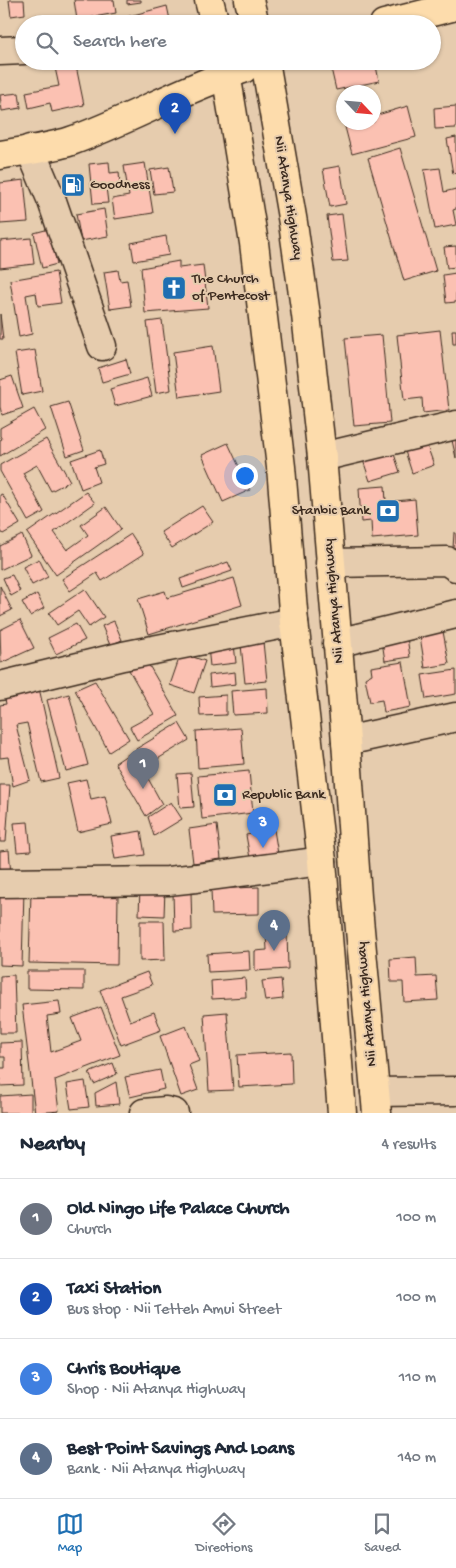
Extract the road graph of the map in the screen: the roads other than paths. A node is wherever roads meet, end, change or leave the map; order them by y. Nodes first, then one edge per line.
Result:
1 (209, 0) edge
2 (249, 0) edge
3 (456, 6) edge
4 (213, 15) edge
5 (253, 15) edge
6 (420, 15) edge
7 (15, 50) edge
8 (0, 51) edge
9 (222, 70) edge
10 (226, 70) edge
11 (267, 70) edge
12 (30, 149) junction
13 (0, 155) edge
14 (102, 346) dead end
15 (456, 425) edge
16 (322, 457) junction
17 (330, 563) junction
18 (456, 567) edge
19 (456, 614) edge
20 (294, 622) junction
21 (337, 643) junction
22 (0, 686) edge
23 (456, 717) edge
24 (346, 741) junction
25 (322, 861) junction
26 (0, 884) edge
27 (456, 1091) edge
28 (376, 1103) edge
29 (144, 1113) edge
30 (174, 1113) edge
31 (342, 1113) edge

1 - 4 main road
2 - 5 main road
3 - 6 main road
7 - 8 street
9 - 12 main road
10 - 20 main road
11 - 16 main road, Nii Atanya Highway
12 - 13 main road
12 - 14 street
15 - 16 street
16 - 17 main road, Nii Atanya Highway
17 - 18 street
17 - 21 main road, Nii Atanya Highway
19 - 21 street
20 - 22 street
20 - 25 main road
21 - 24 main road, Nii Atanya Highway
23 - 24 street
24 - 28 main road, Nii Atanya Highway
25 - 26 street
25 - 31 main road
27 - 28 street
29 - 30 street

